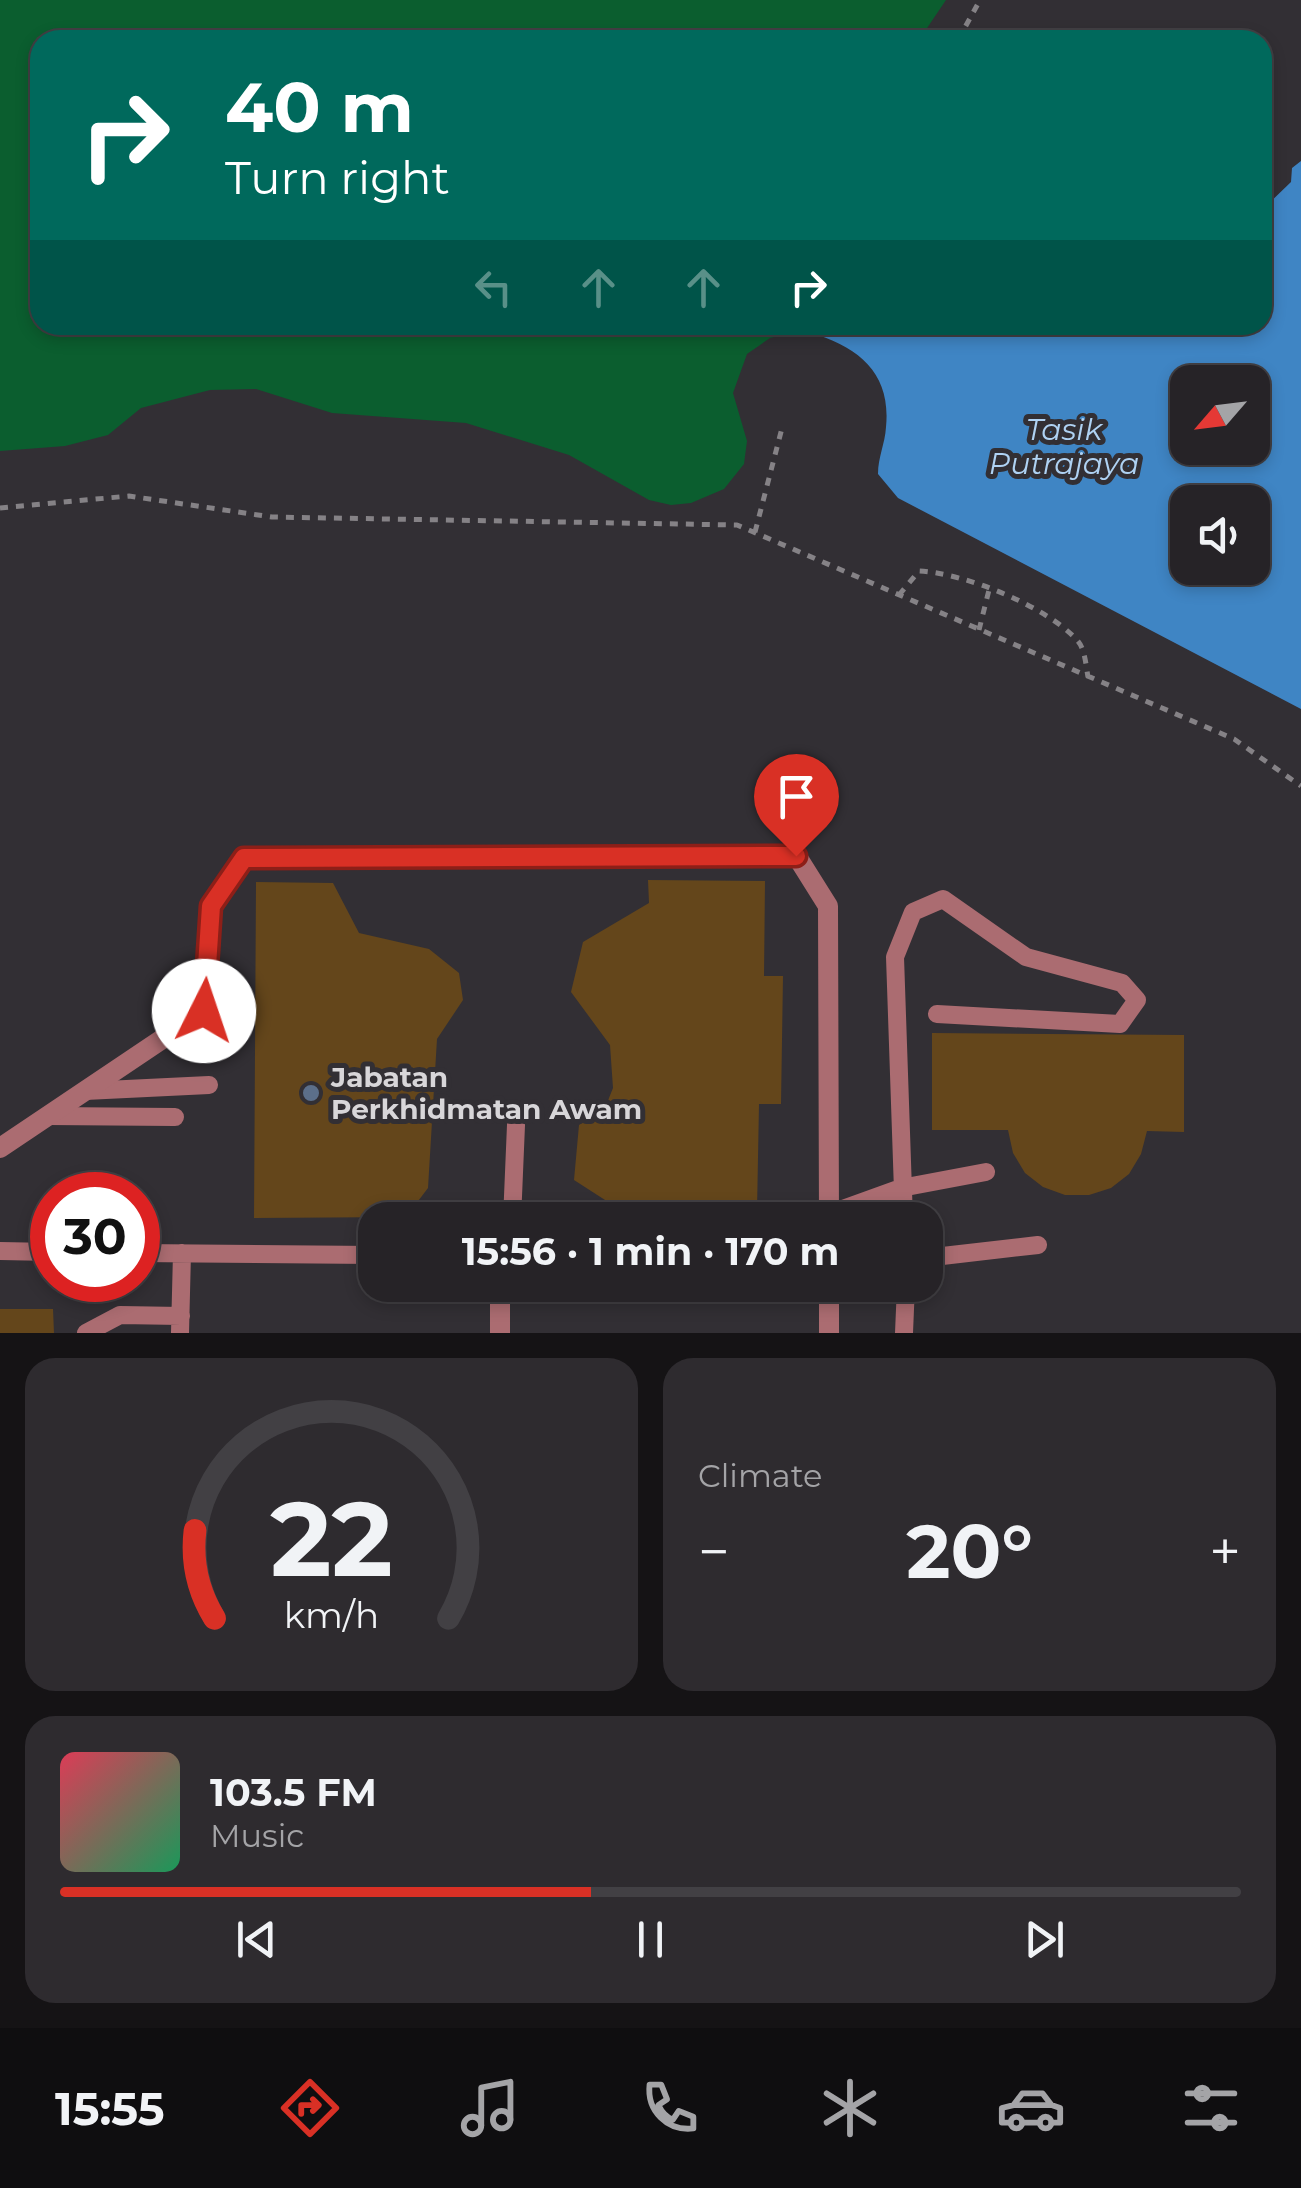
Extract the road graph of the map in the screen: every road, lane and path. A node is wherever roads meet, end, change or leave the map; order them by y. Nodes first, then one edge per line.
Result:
1 (980, 0) edge
2 (964, 30) edge
3 (782, 428) dead end
4 (0, 508) edge
5 (754, 533) junction
6 (989, 590) junction
7 (899, 596) junction
8 (979, 630) junction
9 (1088, 677) junction
10 (1301, 786) edge
11 (937, 1014) dead end
12 (209, 1085) dead end
13 (85, 1091) junction
14 (48, 1116) junction
15 (175, 1117) dead end
16 (516, 1125) dead end
17 (0, 1148) edge
18 (986, 1172) dead end
19 (901, 1188) junction
20 (513, 1202) edge
21 (829, 1202) edge
22 (866, 1202) edge
23 (902, 1202) edge
24 (1038, 1245) dead end
25 (0, 1252) edge
26 (30, 1252) edge
27 (160, 1252) edge
28 (182, 1253) junction
29 (358, 1255) edge
30 (943, 1256) edge
31 (500, 1302) edge
32 (828, 1302) edge
33 (905, 1302) edge
34 (181, 1325) edge
35 (86, 1333) edge
36 (500, 1333) edge
37 (828, 1333) edge
38 (904, 1333) edge

1 - 2 path
3 - 5 path
4 - 5 path
5 - 7 path
6 - 7 path
6 - 8 path
6 - 9 path
7 - 8 path
8 - 9 path
9 - 10 path
11 - 19 lane
12 - 13 lane
13 - 14 street
13 - 21 street
14 - 15 lane
14 - 17 street
16 - 20 lane
18 - 19 lane
19 - 22 lane
19 - 23 lane
24 - 30 lane
25 - 26 lane
27 - 28 lane
28 - 29 lane
28 - 34 lane
31 - 36 street
32 - 37 street
33 - 38 lane
34 - 35 lane

